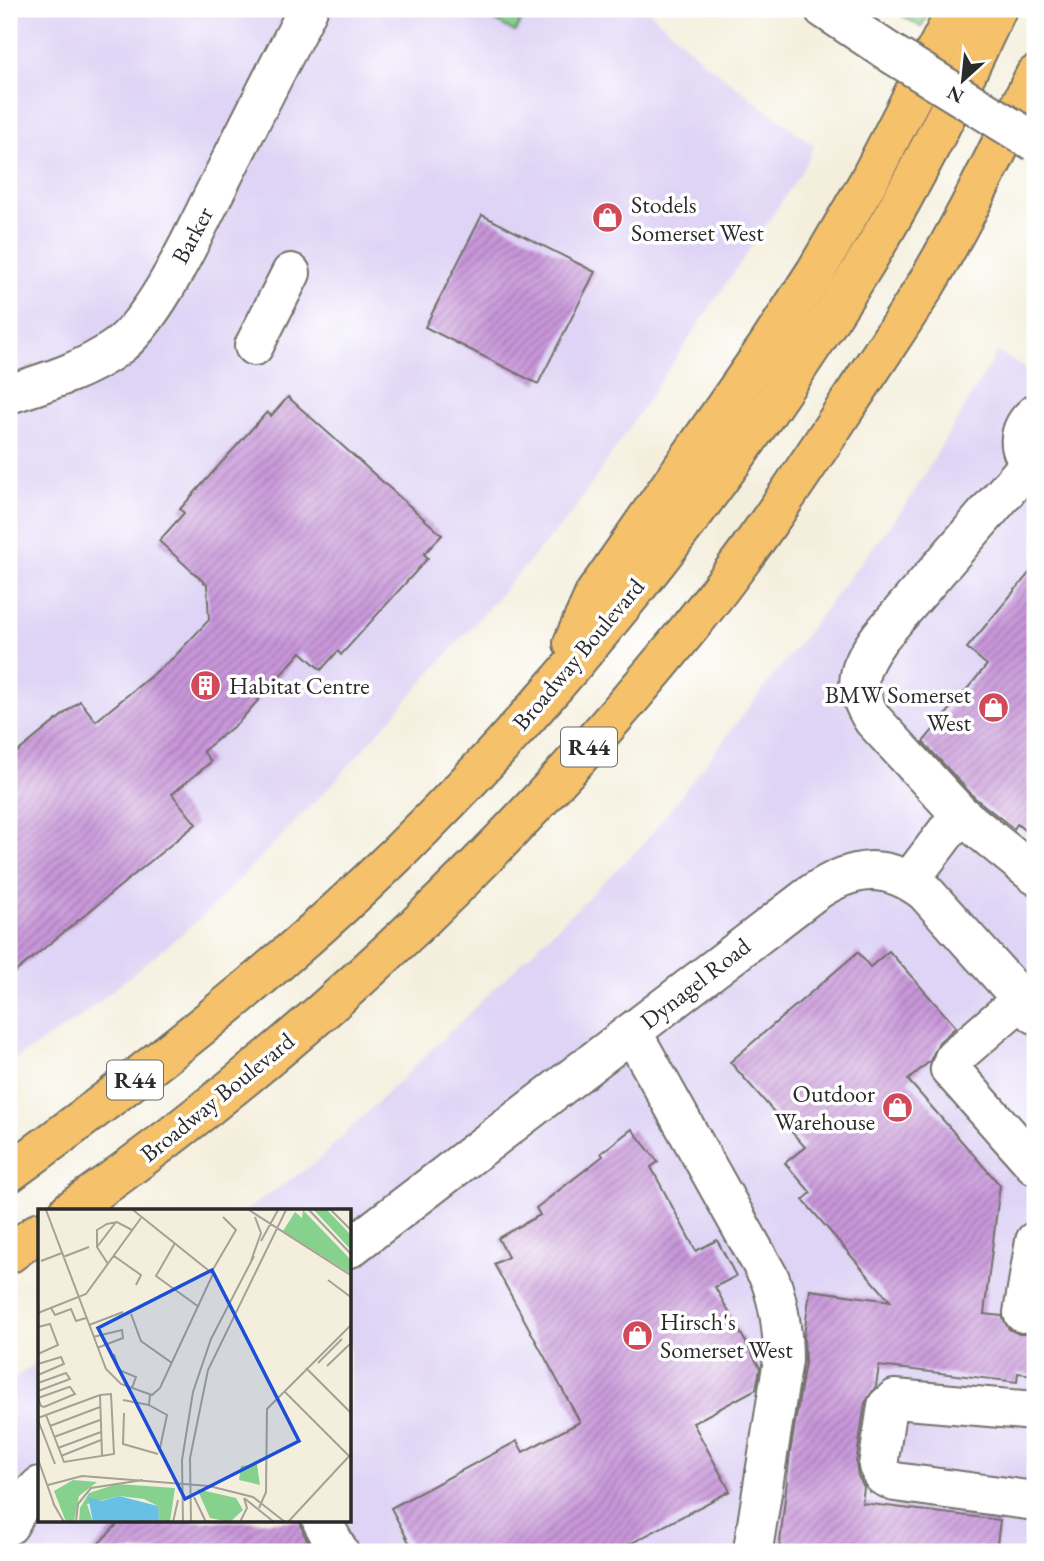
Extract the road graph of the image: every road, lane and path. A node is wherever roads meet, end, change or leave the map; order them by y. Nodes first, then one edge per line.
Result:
1 (308, 9) edge
2 (824, 9) edge
3 (957, 9) edge
4 (998, 9) edge
5 (1035, 75) edge
6 (1035, 117) edge
7 (1035, 142) edge
8 (985, 175) junction
9 (291, 273) dead end
10 (254, 346) dead end
11 (9, 394) edge
12 (1035, 414) edge
13 (1033, 464) edge
14 (560, 680) junction
15 (960, 814) junction
16 (1035, 875) edge
17 (910, 880) junction
18 (1029, 1006) edge
19 (632, 1032) junction
20 (1035, 1165) edge
21 (9, 1173) edge
22 (72, 1209) edge
23 (38, 1232) edge
24 (352, 1246) edge
25 (9, 1254) edge
26 (1034, 1257) edge
27 (1023, 1313) dead end
28 (1035, 1411) edge
29 (38, 1488) edge
30 (1035, 1501) edge
31 (323, 1522) edge
32 (9, 1525) edge
33 (754, 1544) dead end
34 (339, 1552) edge

1 - 11 street, Barker
2 - 7 street, bridge
3 - 14 main road
4 - 14 main road, Broadway Boulevard / R44
5 - 8 main road, Broadway Boulevard / R44
6 - 8 main road
8 - 22 main road, Broadway Boulevard / R44
9 - 10 street
12 - 13 street
13 - 15 street
14 - 21 main road, Broadway Boulevard / R44
15 - 16 street
15 - 17 street
17 - 18 street, Dynagel Road
17 - 19 street, Dynagel Road
18 - 20 street
19 - 24 street, Dynagel Road
19 - 33 street
23 - 25 main road
26 - 27 street
28 - 30 street
29 - 32 street
31 - 34 street

